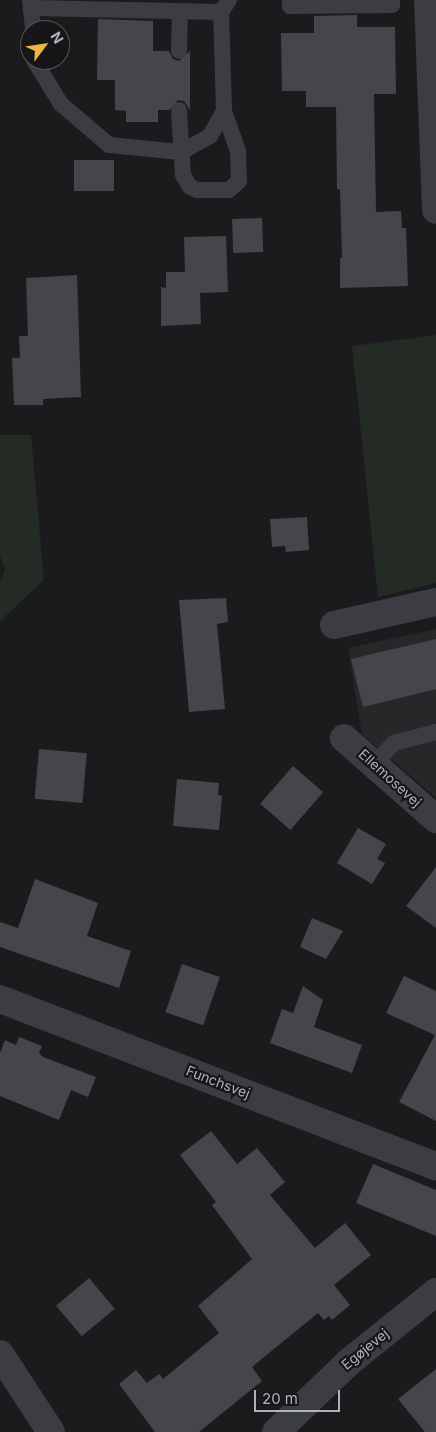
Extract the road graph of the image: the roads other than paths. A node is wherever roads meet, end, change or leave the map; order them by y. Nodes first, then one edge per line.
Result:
1 (290, 0) edge
2 (392, 0) edge
3 (428, 0) edge
4 (31, 4) edge
5 (225, 6) edge
6 (180, 11) junction
7 (33, 20) edge
8 (179, 51) dead end
9 (40, 70) edge
10 (179, 110) dead end
11 (224, 111) junction
12 (181, 152) junction
13 (436, 210) edge
14 (436, 602) edge
15 (334, 625) dead end
16 (436, 732) edge
17 (344, 738) dead end
18 (374, 765) junction
19 (436, 819) edge
20 (0, 998) edge
21 (436, 1166) edge
22 (436, 1292) edge
23 (0, 1354) edge
24 (51, 1432) edge
25 (276, 1432) edge

1 - 2 lane
3 - 13 street
4 - 6 lane
4 - 7 lane
5 - 6 lane
5 - 11 lane
6 - 8 lane
9 - 12 lane
10 - 12 lane
11 - 12 lane
11 - 12 lane
14 - 15 street
16 - 18 lane
17 - 18 street, Ellemosevej
18 - 19 street, Ellemosevej
20 - 21 street, Funchsvej
22 - 25 street, Egøjevej
23 - 24 street

